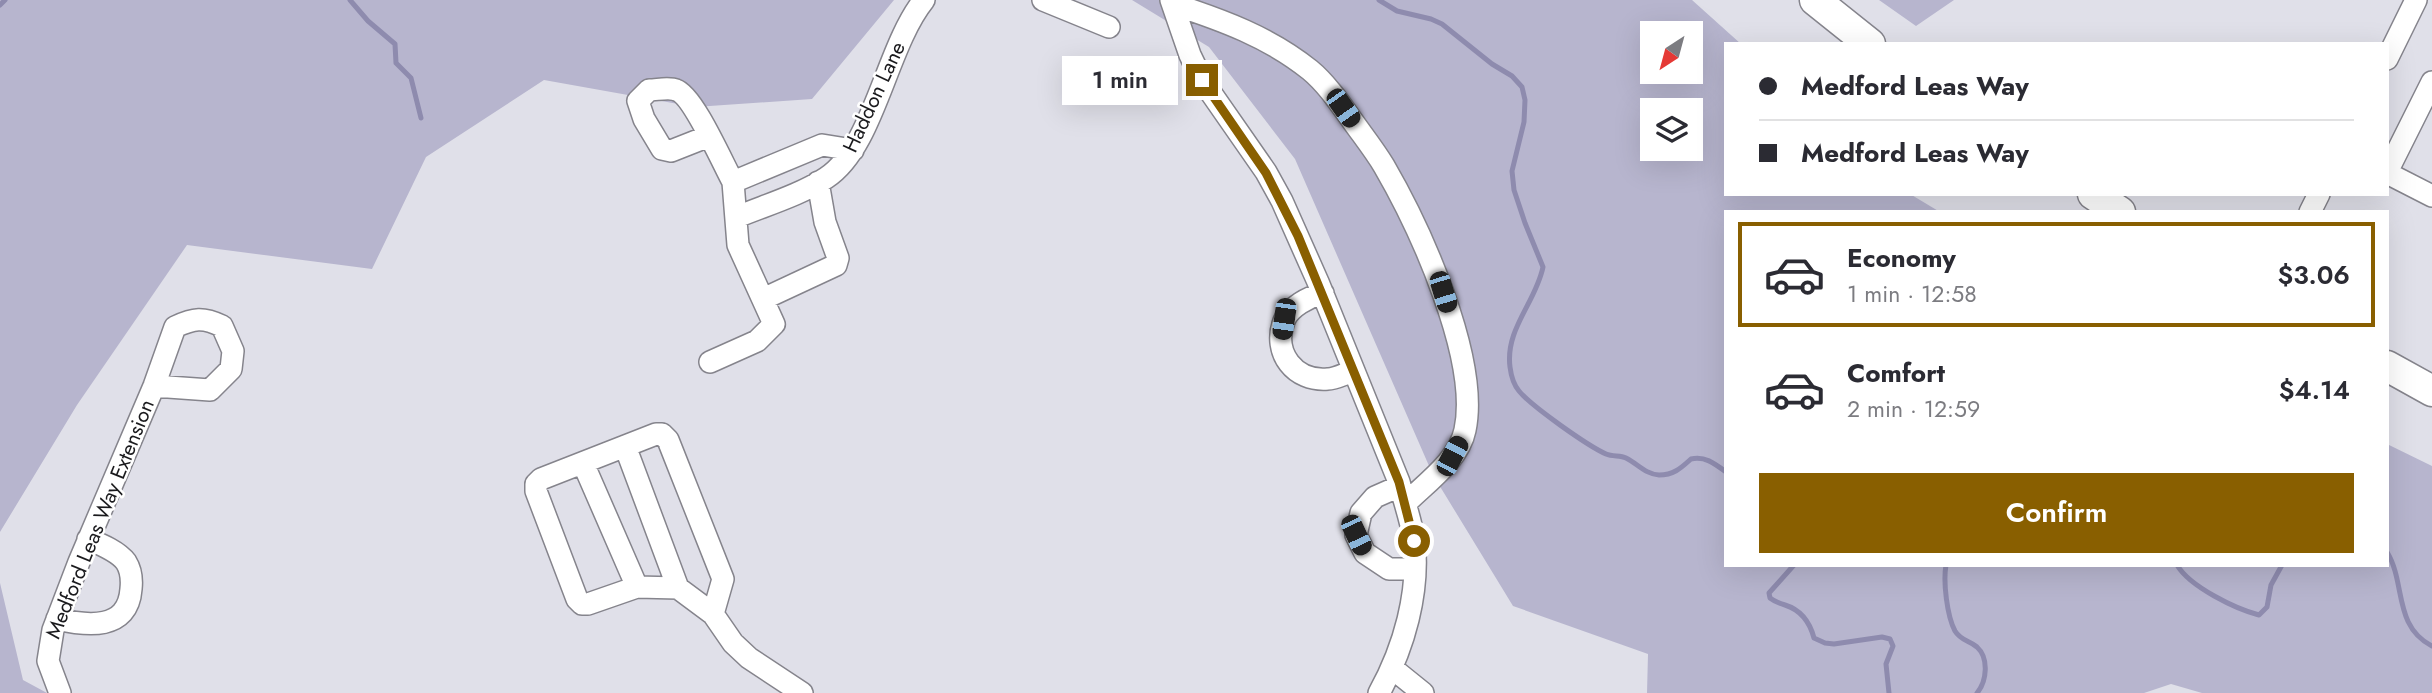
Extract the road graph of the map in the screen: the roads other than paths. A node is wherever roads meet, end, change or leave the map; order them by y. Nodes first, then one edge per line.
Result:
1 (924, 0) edge
2 (1043, 0) edge
3 (1815, 0) edge
4 (2416, 0) edge
5 (1172, 2) edge
6 (1109, 27) dead end
7 (1868, 42) edge
8 (2389, 55) edge
9 (2432, 82) edge
10 (709, 136) dead end
11 (853, 150) junction
12 (2389, 168) edge
13 (2389, 173) edge
14 (733, 182) junction
15 (818, 182) junction
16 (2096, 196) edge
17 (2432, 196) edge
18 (2117, 210) edge
19 (737, 217) junction
20 (1323, 293) junction
21 (763, 299) junction
22 (710, 362) dead end
23 (2389, 367) edge
24 (1354, 370) junction
25 (154, 386) dead end
26 (2432, 391) edge
27 (625, 446) junction
28 (583, 463) junction
29 (1403, 495) junction
30 (88, 539) junction
31 (1414, 569) junction
32 (636, 587) junction
33 (678, 587) junction
34 (713, 614) junction
35 (57, 619) junction
36 (1392, 668) junction
37 (60, 693) edge
38 (802, 693) edge
39 (1380, 693) edge
40 (1423, 693) edge

1 - 11 street, Haddon Lane
2 - 6 street
3 - 7 highway
4 - 8 street
5 - 20 street
5 - 29 street
9 - 12 street
10 - 14 street
11 - 14 street
11 - 15 street, Haddon Lane
13 - 17 street
14 - 19 street
15 - 19 street, Haddon Lane
15 - 21 street
16 - 18 highway
19 - 21 street
20 - 24 street
20 - 24 street
21 - 22 street
23 - 26 highway
24 - 29 street
25 - 30 street, Medford Leas Way Extension
27 - 28 street
27 - 33 street
27 - 34 street
28 - 32 street
28 - 32 street
29 - 31 street
29 - 31 street
30 - 35 street, Medford Leas Way Extension
30 - 35 street
31 - 36 street
32 - 33 street
33 - 34 street
34 - 38 street
35 - 37 street, Medford Leas Way Extension
36 - 39 street
36 - 40 street

